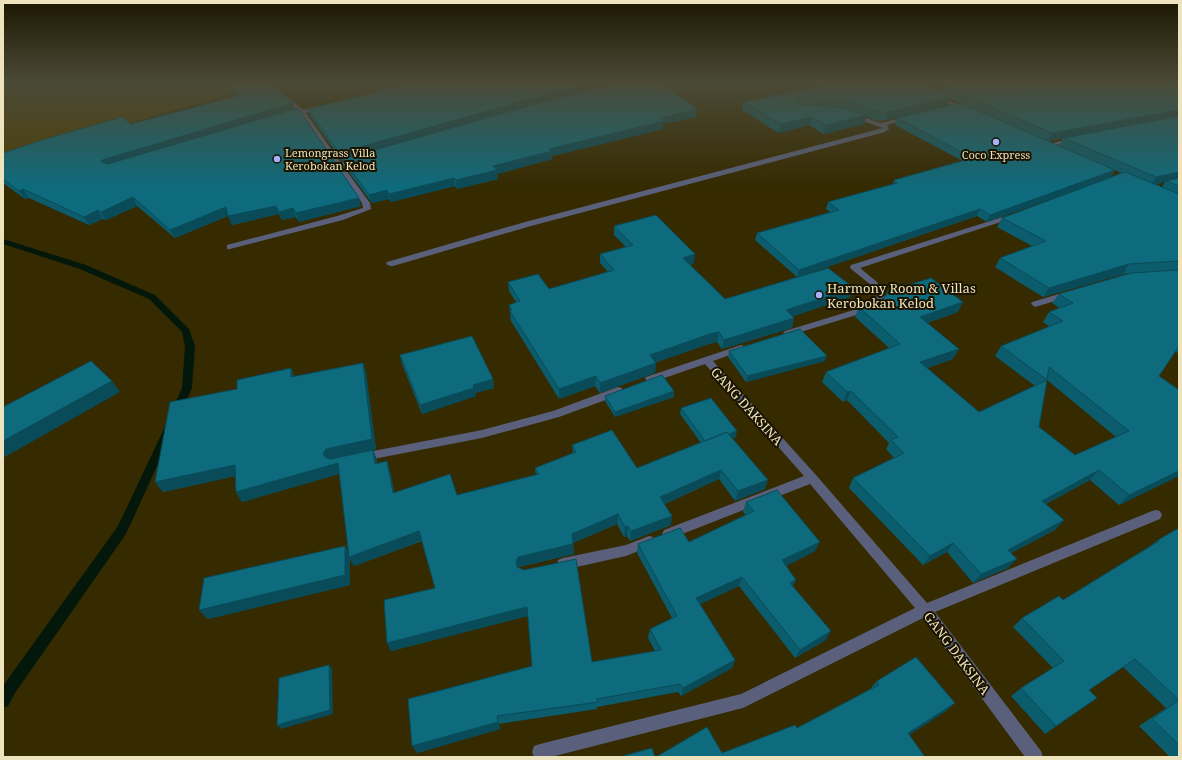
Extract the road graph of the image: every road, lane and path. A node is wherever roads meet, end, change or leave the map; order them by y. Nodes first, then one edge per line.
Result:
1 (306, 117) edge
2 (856, 117) edge
3 (912, 118) edge
4 (881, 125) junction
5 (1078, 139) edge
6 (1040, 142) edge
7 (1047, 145) junction
8 (1060, 151) edge
9 (363, 158) edge
10 (340, 165) junction
11 (1018, 215) edge
12 (230, 247) dead end
13 (390, 264) dead end
14 (1079, 291) edge
15 (1035, 304) dead end
16 (782, 336) edge
17 (751, 345) edge
18 (706, 359) junction
19 (351, 460) edge
20 (812, 478) junction
21 (1156, 515) dead end
22 (548, 567) edge
23 (925, 610) junction
24 (540, 752) dead end
25 (1036, 757) edge

1 - 10 street
2 - 4 street
3 - 4 street
4 - 13 street
5 - 7 street
6 - 7 street
7 - 8 street
9 - 10 street
10 - 12 street
11 - 16 street
14 - 15 street
17 - 18 street, GANG DAKSINA
18 - 19 street
18 - 20 street, GANG DAKSINA
20 - 22 street
20 - 23 street, GANG DAKSINA
21 - 23 street
23 - 24 street
23 - 25 street, GANG DAKSINA

